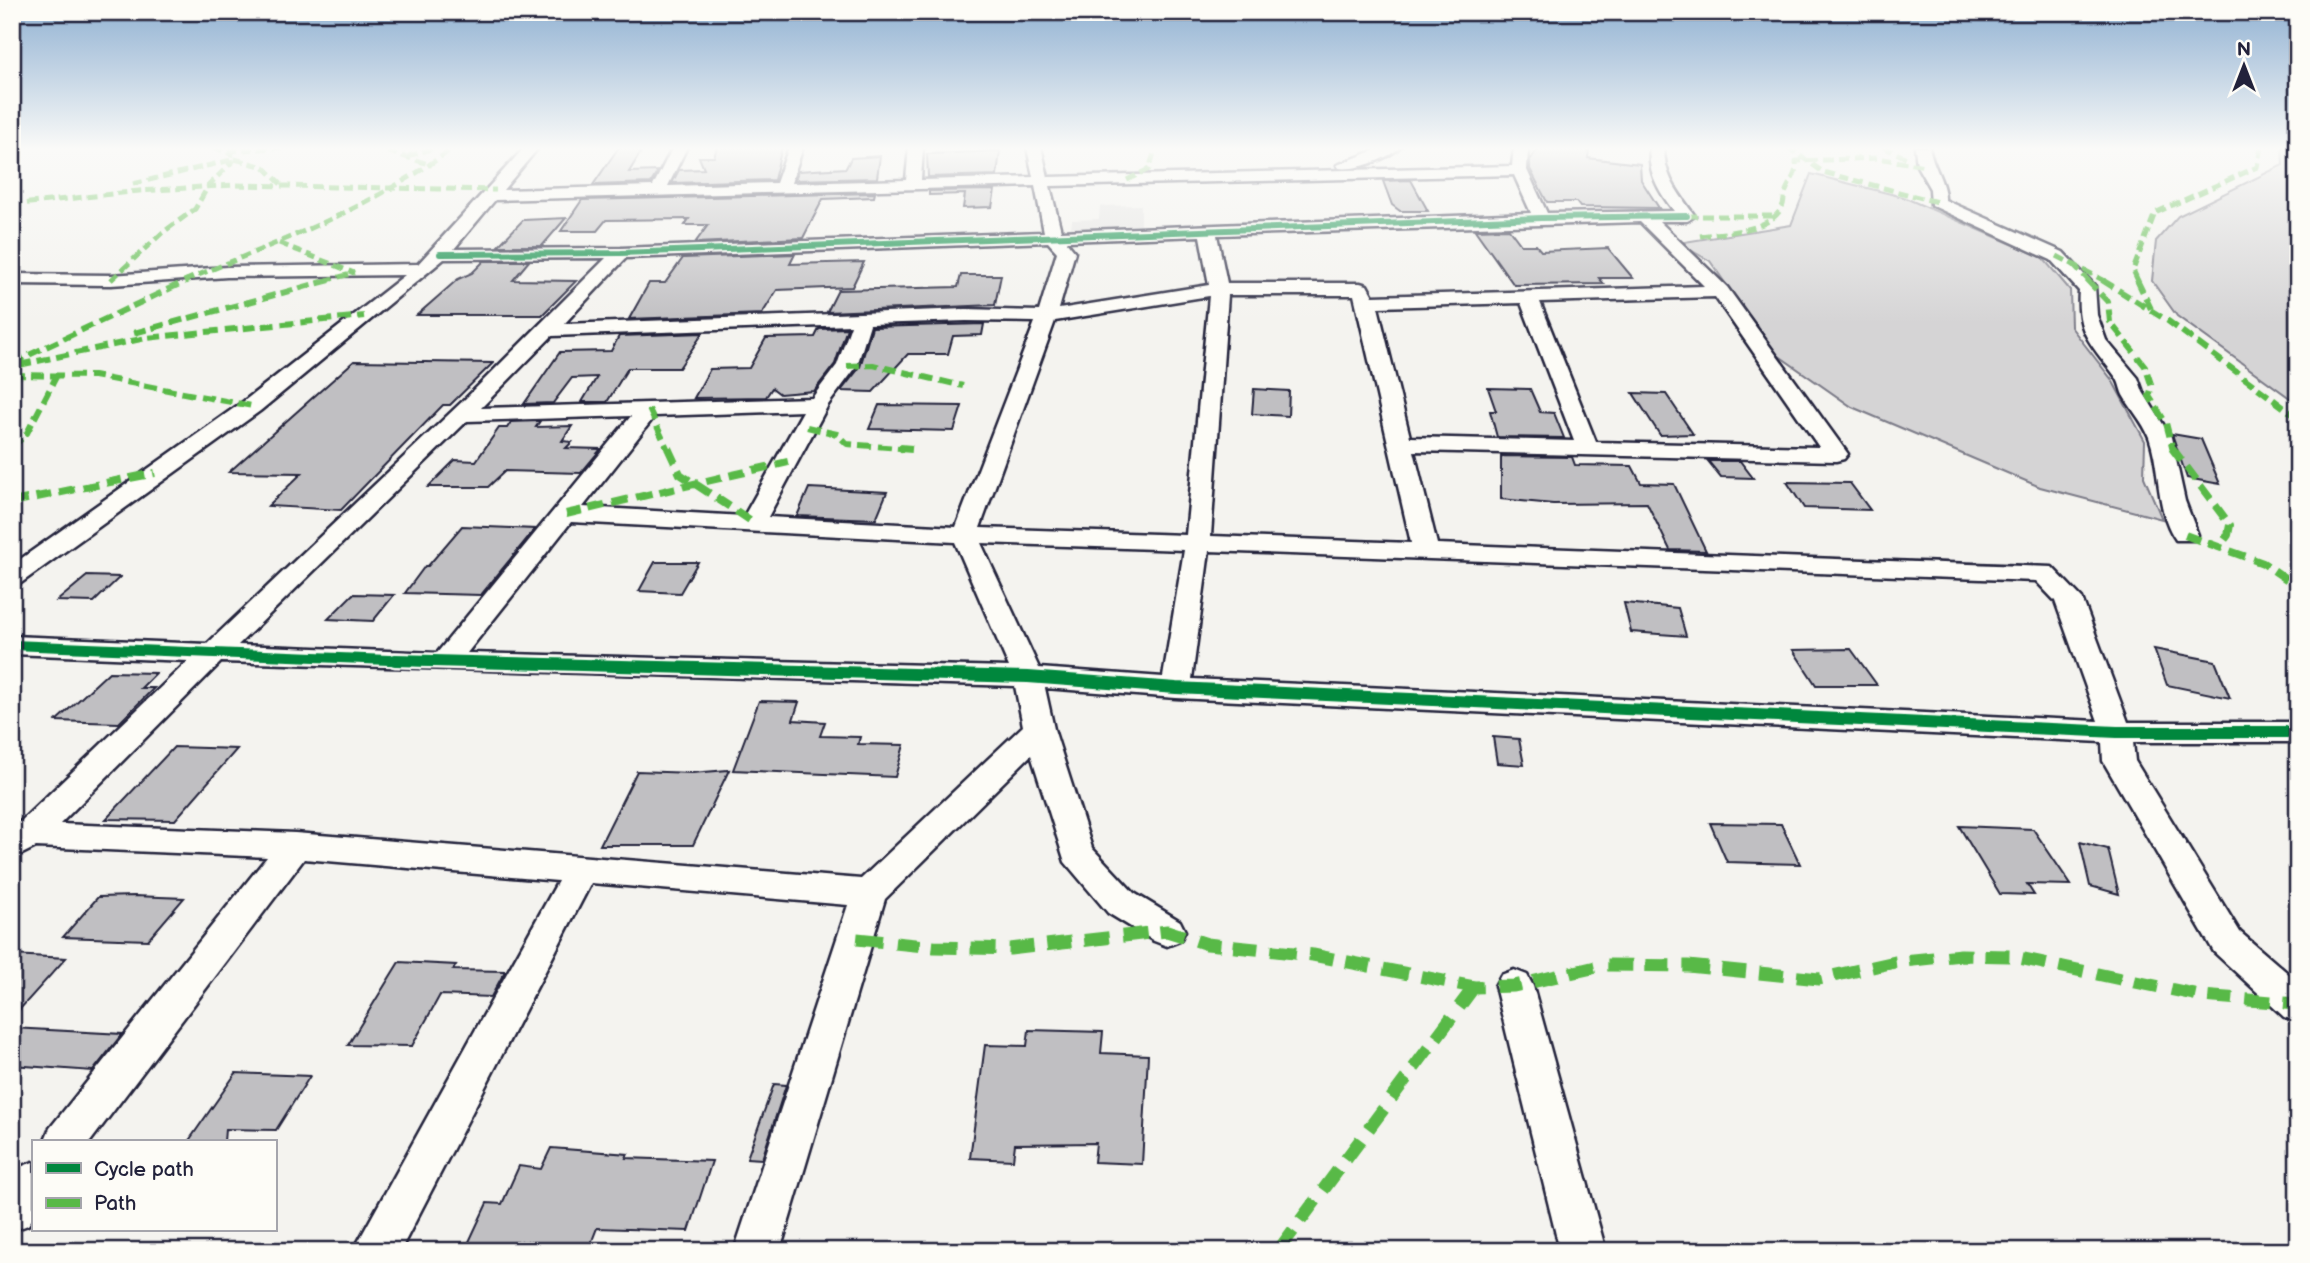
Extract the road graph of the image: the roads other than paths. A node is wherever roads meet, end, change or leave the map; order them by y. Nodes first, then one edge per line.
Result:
1 (482, 206) edge
2 (1048, 206) edge
3 (1535, 206) edge
4 (1678, 206) edge
5 (1946, 206) edge
6 (1645, 217) junction
7 (1541, 218) junction
8 (1208, 232) junction
9 (1054, 238) junction
10 (621, 253) junction
11 (440, 254) junction
12 (423, 269) junction
13 (12, 279) edge
14 (1219, 289) junction
15 (1720, 292) junction
16 (1529, 299) junction
17 (1367, 302) junction
18 (1047, 317) junction
19 (862, 320) junction
20 (548, 330) junction
21 (818, 404) junction
22 (649, 409) junction
23 (461, 415) junction
24 (1401, 444) junction
25 (1588, 449) junction
26 (566, 514) junction
27 (753, 522) junction
28 (965, 535) junction
29 (2185, 535) dead end
30 (1198, 542) junction
31 (1426, 552) junction
32 (12, 577) edge
33 (12, 645) edge
34 (214, 652) junction
35 (446, 662) junction
36 (1028, 677) junction
37 (1175, 688) junction
38 (1039, 729) junction
39 (2117, 732) junction
40 (2298, 732) edge
41 (18, 840) edge
42 (295, 846) junction
43 (582, 868) junction
44 (869, 893) junction
45 (1167, 931) dead end
46 (1514, 986) dead end
47 (2297, 1005) edge
48 (67, 1140) edge
49 (32, 1184) edge
50 (12, 1210) edge
51 (376, 1251) edge
52 (757, 1251) edge
53 (1583, 1251) edge

1 - 11 street
2 - 9 street
3 - 7 street
4 - 6 street
5 - 29 street
6 - 7 street
6 - 15 street
7 - 8 street
8 - 9 street
8 - 14 street
9 - 10 street
9 - 18 street
10 - 11 street
10 - 20 street
11 - 12 street
12 - 13 street
12 - 32 street
14 - 17 street
14 - 18 street
14 - 30 street
15 - 16 street
15 - 25 street
16 - 17 street
16 - 25 street
17 - 24 street
18 - 19 street
18 - 28 street
19 - 20 street
19 - 21 street
20 - 23 street
21 - 22 street
21 - 27 street
22 - 23 street
22 - 26 street
23 - 34 street
24 - 25 street
24 - 31 street
26 - 27 street
26 - 35 street
27 - 28 street
28 - 30 street
28 - 36 street
30 - 31 street
30 - 37 street
31 - 39 street
33 - 34 street
34 - 35 street
34 - 41 street
35 - 36 street
36 - 37 street
36 - 38 street
37 - 39 street
38 - 44 street
38 - 45 street
39 - 40 street
39 - 47 street
41 - 42 street
42 - 43 street
42 - 48 street
43 - 44 street
43 - 51 street
44 - 52 street
46 - 53 street
49 - 50 street

